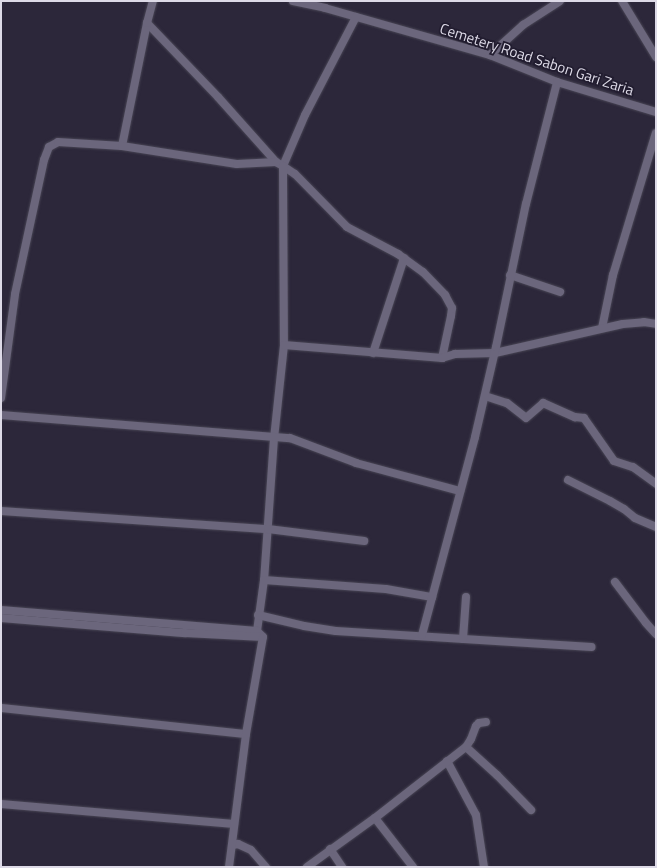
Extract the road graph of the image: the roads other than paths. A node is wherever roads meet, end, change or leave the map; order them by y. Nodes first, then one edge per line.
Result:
1 (153, 1) edge
2 (294, 1) edge
3 (622, 1) edge
4 (556, 2) edge
5 (356, 17) junction
6 (147, 23) junction
7 (490, 55) junction
8 (656, 57) edge
9 (557, 82) junction
10 (656, 112) edge
11 (656, 134) edge
12 (122, 146) junction
13 (279, 164) junction
14 (404, 258) junction
15 (510, 275) junction
16 (560, 292) dead end
17 (656, 324) edge
18 (602, 328) junction
19 (284, 344) junction
20 (373, 353) junction
21 (495, 353) junction
22 (442, 358) junction
23 (485, 396) junction
24 (1, 398) edge
25 (1, 415) edge
26 (274, 438) junction
27 (568, 480) dead end
28 (655, 480) edge
29 (460, 491) junction
30 (1, 511) edge
31 (656, 527) edge
32 (268, 529) junction
33 (364, 541) dead end
34 (264, 580) junction
35 (615, 582) dead end
36 (432, 597) junction
37 (466, 597) dead end
38 (1, 610) edge
39 (258, 616) junction
40 (1, 618) edge
41 (256, 631) junction
42 (656, 634) edge
43 (422, 635) junction
44 (263, 637) junction
45 (463, 639) junction
46 (591, 647) dead end
47 (1, 708) edge
48 (486, 722) dead end
49 (246, 734) junction
50 (466, 747) junction
51 (446, 761) junction
52 (1, 804) edge
53 (531, 810) dead end
54 (375, 818) junction
55 (234, 824) junction
56 (233, 845) junction
57 (330, 849) junction
58 (229, 867) edge
59 (266, 867) edge
60 (307, 867) edge
61 (342, 867) edge
62 (413, 867) edge
63 (484, 867) edge

1 - 6 street
2 - 5 street, Cemetery Road Sabon Gari Zaria
3 - 8 street
4 - 7 street
5 - 7 street, Cemetery Road Sabon Gari Zaria
5 - 13 street
6 - 12 street
6 - 13 street
7 - 9 street, Cemetery Road Sabon Gari Zaria
9 - 10 street, Cemetery Road Sabon Gari Zaria
9 - 15 street
11 - 18 street
12 - 13 street
12 - 24 street
13 - 14 street
13 - 19 street
14 - 20 street
14 - 22 street
15 - 16 street
15 - 21 street
17 - 18 street
18 - 21 street
19 - 20 street
19 - 26 street
20 - 22 street
21 - 22 street
21 - 23 street
23 - 28 street
23 - 29 street
25 - 26 street
26 - 29 street
26 - 32 street
27 - 31 street
29 - 36 street
30 - 32 street
32 - 33 street
32 - 34 street
34 - 36 street
34 - 39 street
35 - 42 street
36 - 43 street
37 - 45 street
38 - 41 street
39 - 41 street
39 - 43 street
40 - 44 street
41 - 44 street
43 - 45 street
44 - 49 street
45 - 46 street
47 - 49 street
48 - 50 street
49 - 55 street
50 - 51 street
50 - 53 street
51 - 54 street
51 - 63 street
52 - 55 street
54 - 57 street
54 - 62 street
55 - 56 street
56 - 58 street
56 - 59 street
57 - 60 street
57 - 61 street

